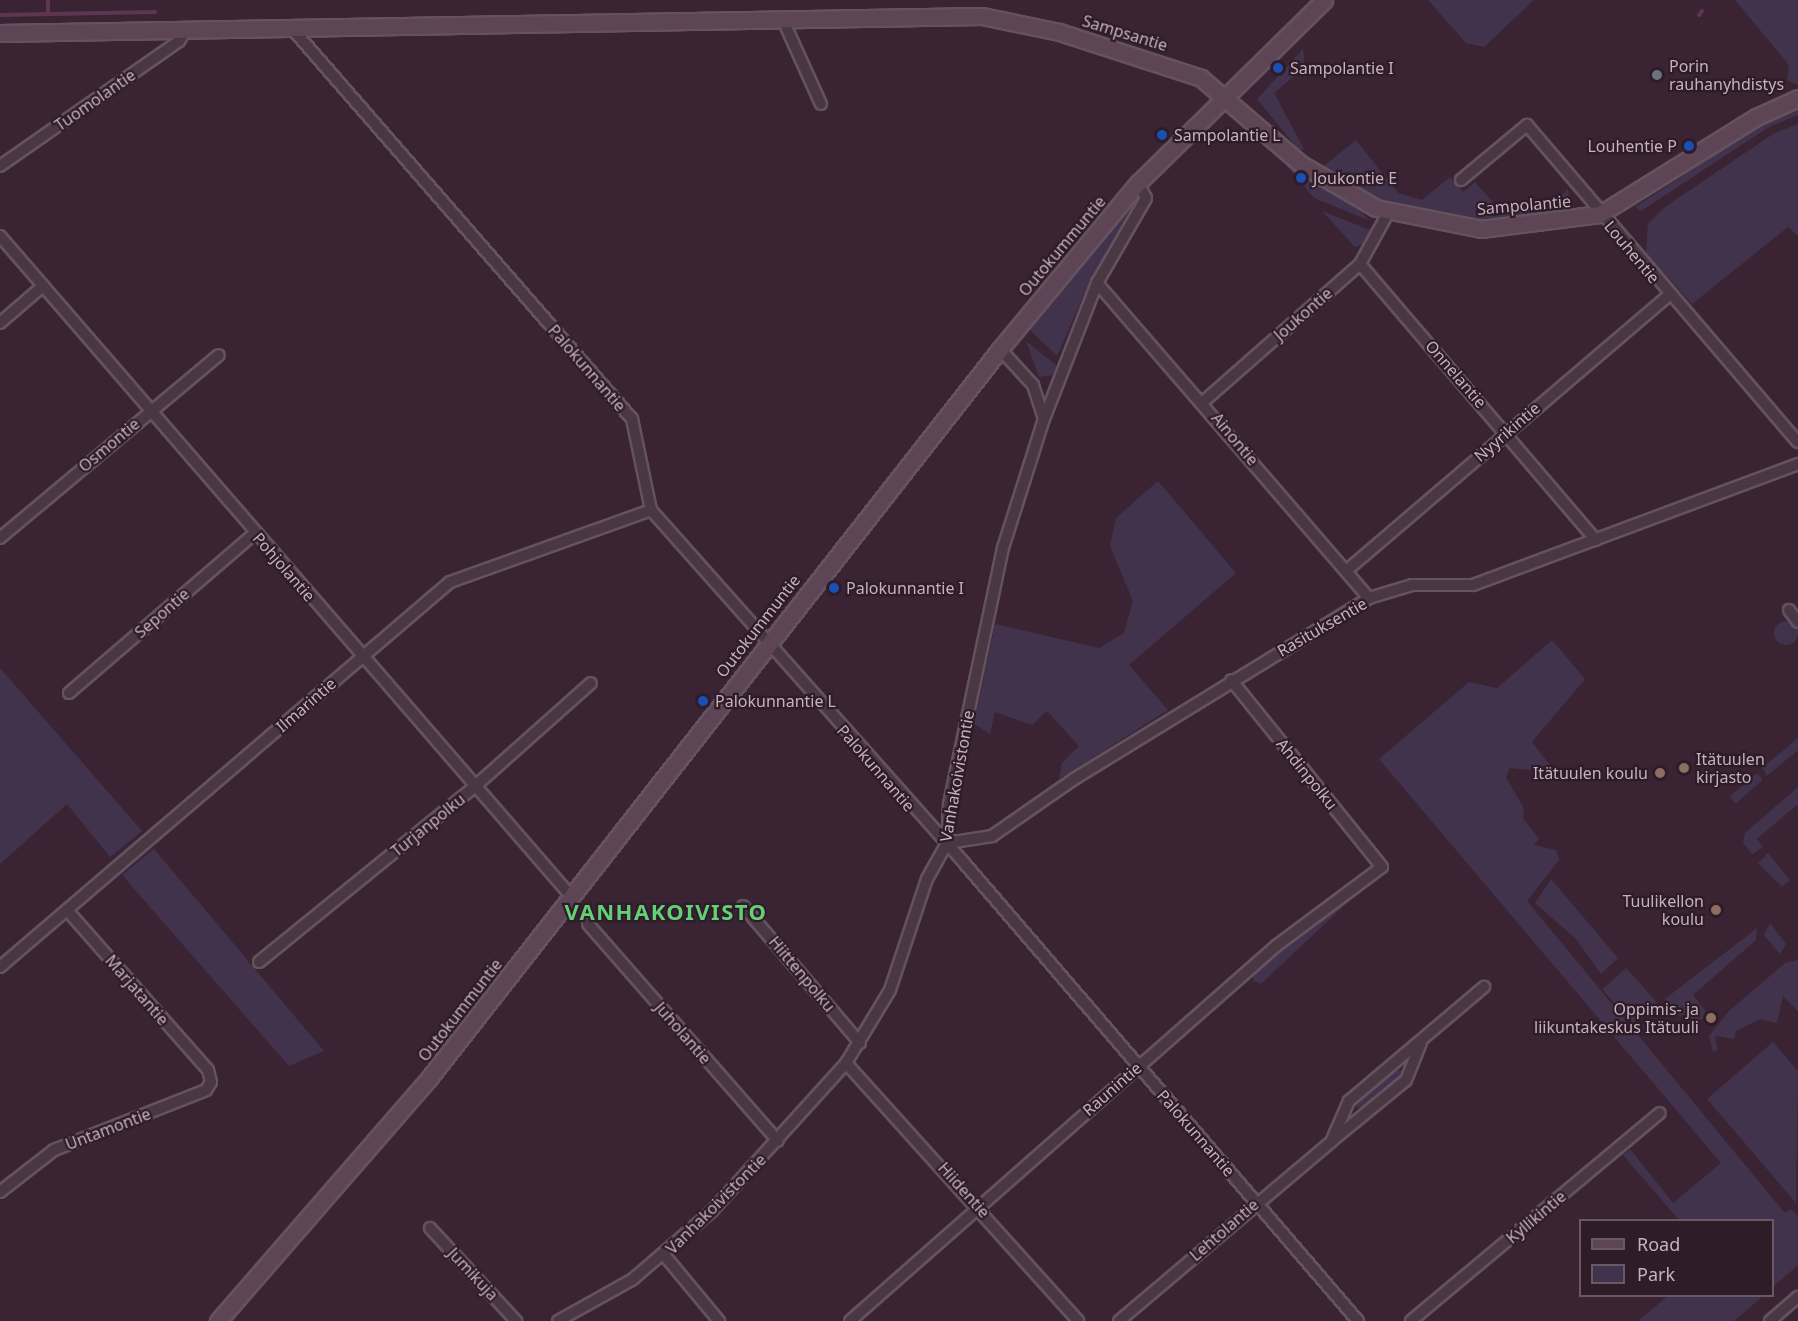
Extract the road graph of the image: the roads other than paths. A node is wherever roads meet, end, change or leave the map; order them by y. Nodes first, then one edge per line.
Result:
1 (1324, 0) edge
2 (783, 20) junction
3 (186, 30) junction
4 (295, 32) junction
5 (0, 33) edge
6 (1225, 96) junction
7 (1798, 98) edge
8 (822, 104) dead end
9 (0, 166) edge
10 (1461, 180) dead end
11 (1138, 183) junction
12 (1388, 213) junction
13 (1600, 214) junction
14 (0, 236) edge
15 (1360, 264) junction
16 (1097, 283) junction
17 (43, 286) junction
18 (1668, 295) junction
19 (0, 323) edge
20 (1000, 349) junction
21 (219, 355) dead end
22 (1203, 402) junction
23 (150, 411) junction
24 (1044, 419) junction
25 (1507, 432) junction
26 (1798, 442) edge
27 (1798, 464) edge
28 (651, 510) junction
29 (255, 533) junction
30 (0, 538) edge
31 (1596, 540) junction
32 (1346, 571) junction
33 (1369, 598) junction
34 (1789, 610) dead end
35 (1798, 622) edge
36 (766, 645) junction
37 (362, 656) junction
38 (1231, 680) junction
39 (591, 683) dead end
40 (69, 693) dead end
41 (472, 789) junction
42 (947, 843) junction
43 (1382, 867) joint
44 (571, 896) junction
45 (743, 906) dead end
46 (67, 910) junction
47 (588, 924) dead end
48 (259, 962) dead end
49 (0, 967) edge
50 (1484, 987) dead end
51 (1422, 1040) junction
52 (860, 1043) junction
53 (846, 1063) junction
54 (1139, 1066) junction
55 (208, 1070) joint
56 (1660, 1113) dead end
57 (778, 1141) junction
58 (1331, 1142) junction
59 (0, 1192) edge
60 (1256, 1203) junction
61 (979, 1205) junction
62 (430, 1228) dead end
63 (664, 1256) junction
64 (1798, 1297) edge
65 (218, 1321) edge
66 (516, 1321) edge
67 (558, 1321) edge
68 (719, 1321) edge
69 (850, 1321) edge
70 (1078, 1321) edge
71 (1119, 1321) edge
72 (1358, 1321) edge
73 (1411, 1321) edge
74 (1770, 1321) edge

1 - 6 street, Outokummuntie
2 - 4 street, Sampsantie
2 - 6 street, Sampsantie
2 - 8 street
3 - 4 street, Sampsantie
3 - 5 street, Sampsantie
3 - 9 street, Tuomolantie
4 - 28 street, Palokunnantie
6 - 11 street, Outokummuntie
6 - 12 street, Sampolantie
7 - 13 street, Sampolantie
10 - 13 street, Louhentie
11 - 16 street, Vanhakoivistontie
11 - 20 street, Outokummuntie
12 - 13 street, Sampolantie
12 - 15 street, Joukontie
13 - 18 street, Louhentie
14 - 17 street, Pohjolantie
15 - 22 street, Joukontie
15 - 25 street, Onnelantie
16 - 22 street, Ainontie
16 - 24 street, Vanhakoivistontie
17 - 19 street
17 - 23 street, Pohjolantie
18 - 25 street, Nyyrikintie
18 - 26 street, Louhentie
20 - 24 street
20 - 36 street, Outokummuntie
21 - 23 street, Osmontie
22 - 32 street, Ainontie
23 - 29 street, Pohjolantie
23 - 30 street, Osmontie
24 - 42 street, Vanhakoivistontie
25 - 31 street, Onnelantie
25 - 32 street, Nyyrikintie
27 - 31 street, Rasituksentie
28 - 36 street, Palokunnantie
28 - 37 street, Ilmarintie
29 - 37 street, Pohjolantie
29 - 40 street, Sepontie
31 - 33 street, Rasituksentie
32 - 33 street, Ainontie
33 - 38 street, Rasituksentie
34 - 35 street
36 - 42 street, Palokunnantie
36 - 44 street, Outokummuntie
37 - 41 street, Pohjolantie
37 - 46 street, Ilmarintie
38 - 42 street, Rasituksentie
38 - 43 street, Ahdinpolku
39 - 41 street, Turjanpolku
41 - 44 street, Pohjolantie
41 - 48 street, Turjanpolku
42 - 52 street, Vanhakoivistontie
42 - 54 street, Palokunnantie
43 - 54 street, Raunintie
44 - 65 street, Outokummuntie
45 - 52 street, Hiittenpolku
46 - 49 street, Ilmarintie
46 - 55 street, Marjatantie
47 - 57 street, Juholantie
50 - 51 street, Lehtolantie
51 - 58 street, Lehtolantie
51 - 58 street, Lehtolantie
52 - 53 street, Vanhakoivistontie
53 - 57 street, Vanhakoivistontie
53 - 61 street, Hiidentie
54 - 60 street, Palokunnantie
54 - 61 street, Raunintie
55 - 59 street, Untamontie
56 - 73 street, Kyllikintie
57 - 63 street, Vanhakoivistontie
58 - 60 street, Lehtolantie
60 - 71 street, Lehtolantie
60 - 72 street, Palokunnantie
61 - 69 street, Raunintie
61 - 70 street, Hiidentie
62 - 66 street, Jumikuja
63 - 67 street, Vanhakoivistontie
63 - 68 street
64 - 74 street

